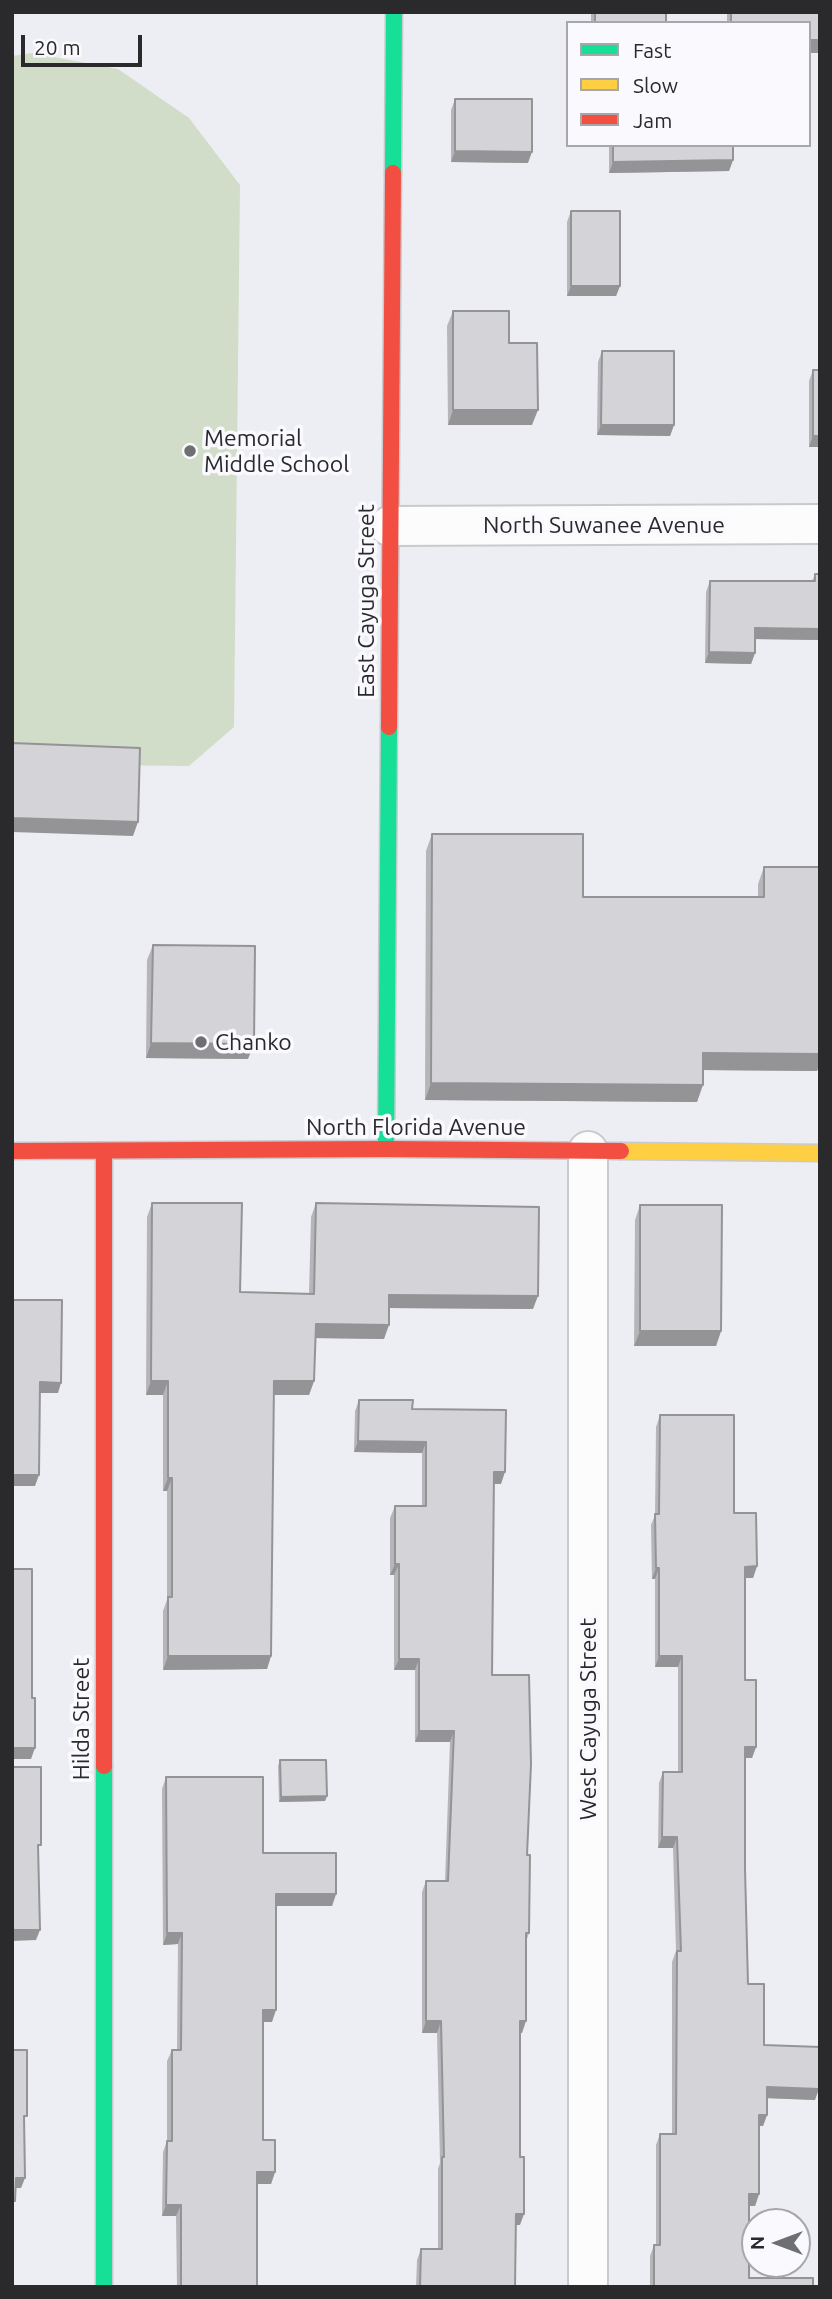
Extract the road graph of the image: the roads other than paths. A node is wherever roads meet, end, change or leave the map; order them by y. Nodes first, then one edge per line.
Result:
1 (394, 12) edge
2 (820, 524) edge
3 (389, 526) junction
4 (386, 1149) junction
5 (12, 1151) edge
6 (104, 1151) junction
7 (588, 1151) junction
8 (820, 1153) edge
9 (104, 2287) edge
10 (588, 2287) edge

1 - 3 street, East Cayuga Street
2 - 3 street, North Suwanee Avenue
3 - 4 street, East Cayuga Street
4 - 6 street, North Florida Avenue
4 - 7 street, North Florida Avenue
5 - 6 street, North Florida Avenue
6 - 9 street, Hilda Street
7 - 8 street, North Florida Avenue
7 - 10 street, West Cayuga Street

